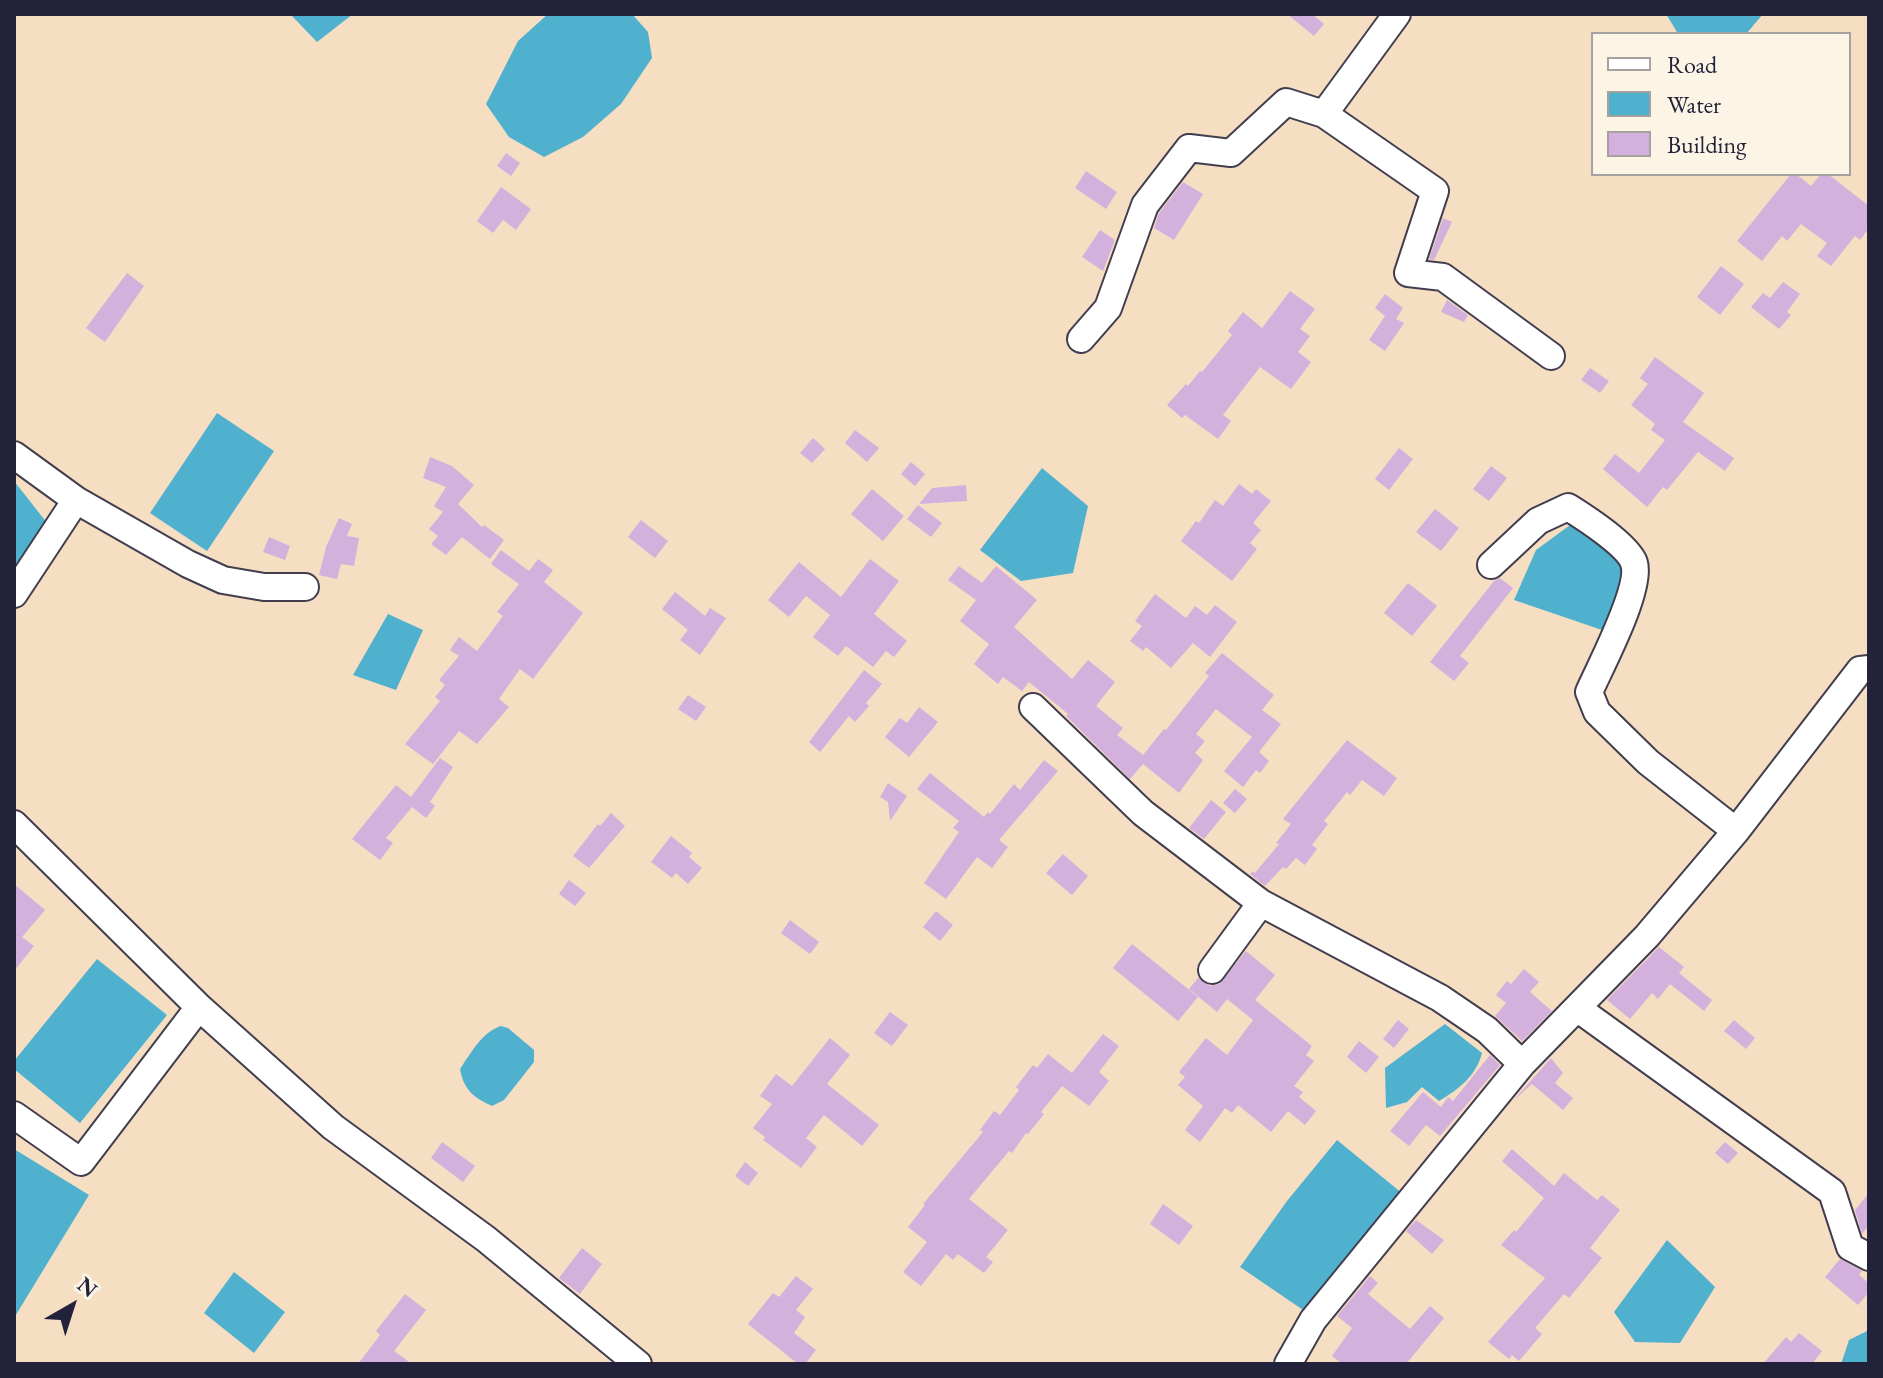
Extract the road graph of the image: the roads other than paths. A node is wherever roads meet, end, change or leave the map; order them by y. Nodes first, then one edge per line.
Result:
1 (1397, 14) edge
2 (1324, 114) junction
3 (1081, 339) dead end
4 (1551, 356) dead end
5 (14, 455) edge
6 (76, 500) junction
7 (1491, 565) dead end
8 (305, 587) dead end
9 (14, 594) edge
10 (1869, 669) edge
11 (1033, 707) dead end
12 (14, 824) edge
13 (1736, 831) junction
14 (1261, 903) junction
15 (1212, 970) dead end
16 (199, 1007) junction
17 (1577, 1008) junction
18 (1522, 1064) junction
19 (14, 1115) edge
20 (1869, 1257) edge
21 (638, 1364) edge
22 (1288, 1364) edge

1 - 2 street
2 - 3 street
2 - 4 street
5 - 6 street
6 - 8 street
6 - 9 street
7 - 13 street
10 - 13 street
11 - 14 street
12 - 16 street
13 - 17 street
14 - 15 street
14 - 18 street
16 - 19 street
16 - 21 street
17 - 18 street
17 - 20 street
18 - 22 street

